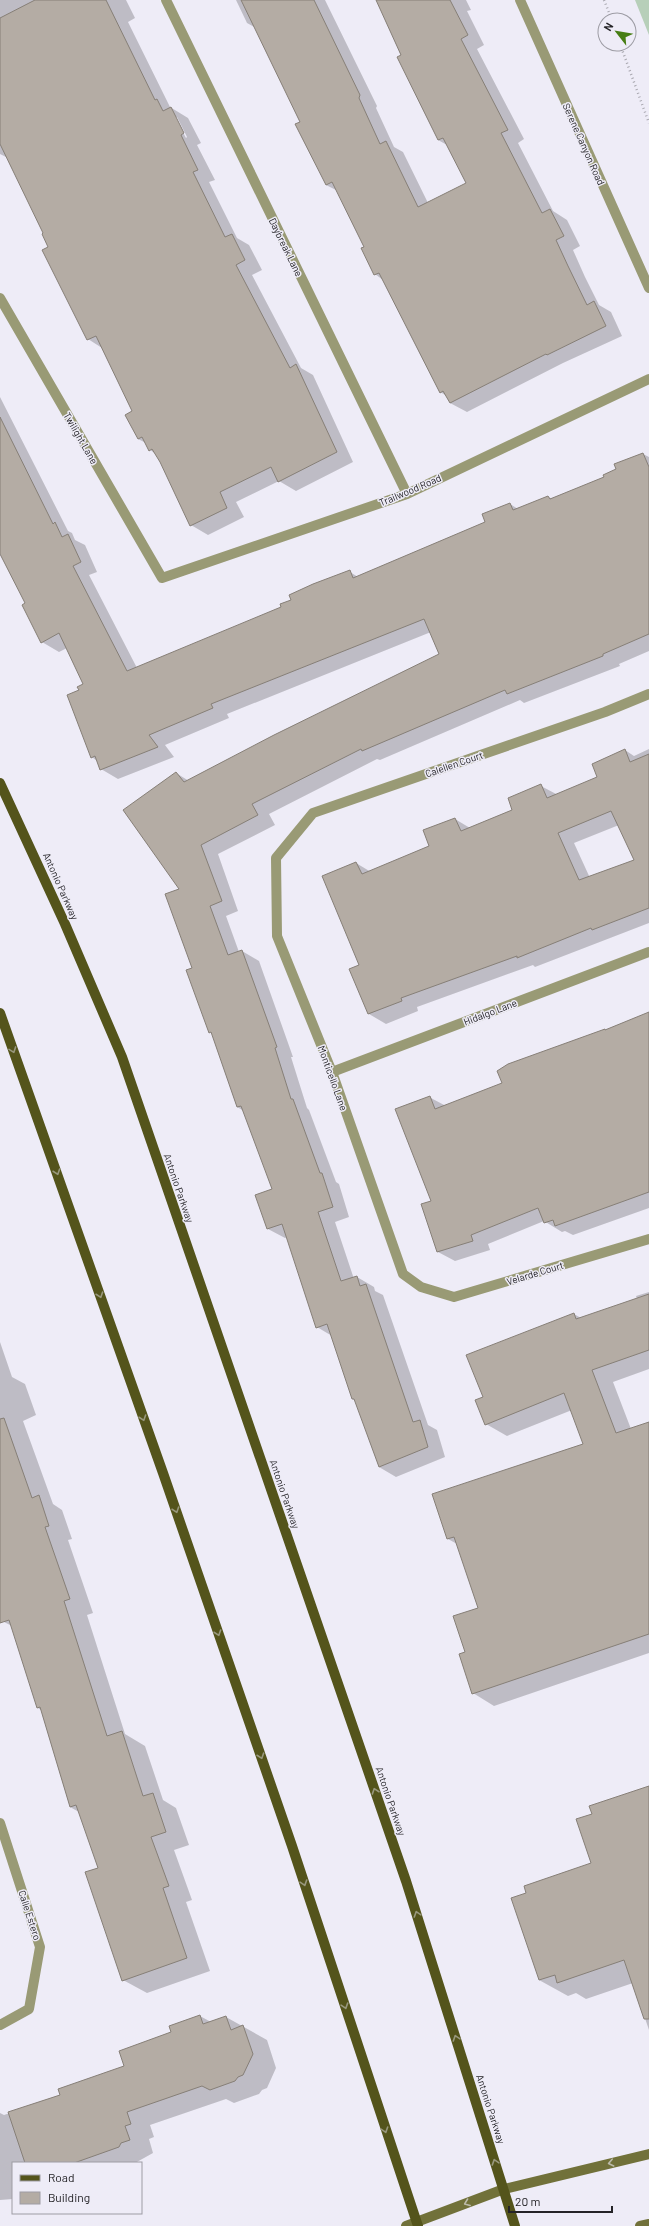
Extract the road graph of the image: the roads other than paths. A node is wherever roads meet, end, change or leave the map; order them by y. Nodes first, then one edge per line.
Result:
1 (166, 0) edge
2 (520, 0) edge
3 (649, 288) edge
4 (0, 298) edge
5 (649, 379) edge
6 (407, 494) junction
7 (162, 578) joint
8 (649, 694) edge
9 (0, 783) edge
10 (276, 858) joint
11 (649, 952) edge
12 (0, 1013) edge
13 (332, 1072) junction
14 (649, 1239) edge
15 (421, 1287) joint
16 (0, 1823) edge
17 (0, 2025) edge
18 (649, 2154) edge
19 (504, 2189) junction
20 (417, 2224) edge
21 (649, 2224) edge
22 (406, 2226) edge
23 (515, 2226) edge
24 (640, 2226) edge

1 - 6 street, Daybreak Lane
2 - 3 street, Serene Canyon Road
4 - 7 street, Twilight Lane
5 - 6 street, Trailwood Road
6 - 7 street, Trailwood Road
8 - 10 street, Calellen Court
19 -> 9 main road, Antonio Parkway
10 - 13 street, Monticello Lane
11 - 13 street, Hidalgo Lane
12 -> 20 main road
13 - 15 street, Monticello Lane
14 - 15 street, Velarde Court
16 - 17 street, Calle Estero
18 -> 19 street
19 -> 20 street
19 - 23 main road, Antonio Parkway
20 - 22 street
21 - 24 street

